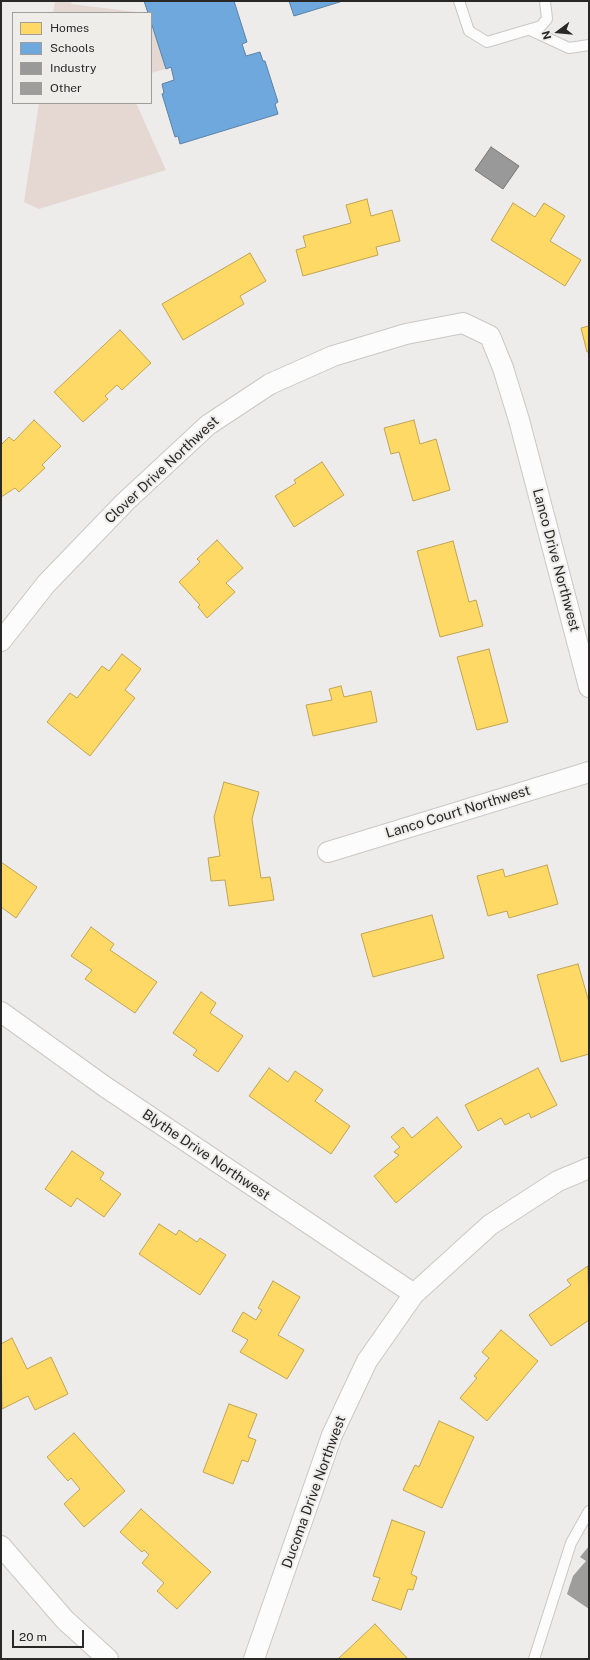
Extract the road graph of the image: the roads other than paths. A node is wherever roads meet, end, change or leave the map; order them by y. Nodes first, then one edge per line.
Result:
1 (459, 1) edge
2 (545, 1) edge
3 (530, 30) junction
4 (589, 45) edge
5 (535, 480) joint
6 (1, 641) edge
7 (589, 687) edge
8 (589, 772) edge
9 (328, 852) dead end
10 (1, 1012) edge
11 (589, 1168) edge
12 (414, 1294) junction
13 (589, 1511) edge
14 (1, 1546) edge
15 (108, 1659) edge
16 (254, 1659) edge
17 (534, 1659) edge

1 - 3 lane
2 - 3 lane
3 - 4 lane
5 - 6 street, Clover Drive Northwest
5 - 7 street, Lanco Drive Northwest
8 - 9 street, Lanco Court Northwest
10 - 12 street, Blythe Drive Northwest
11 - 12 street, Ducoma Drive Northwest
12 - 16 street, Ducoma Drive Northwest
13 - 17 lane
14 - 15 street

